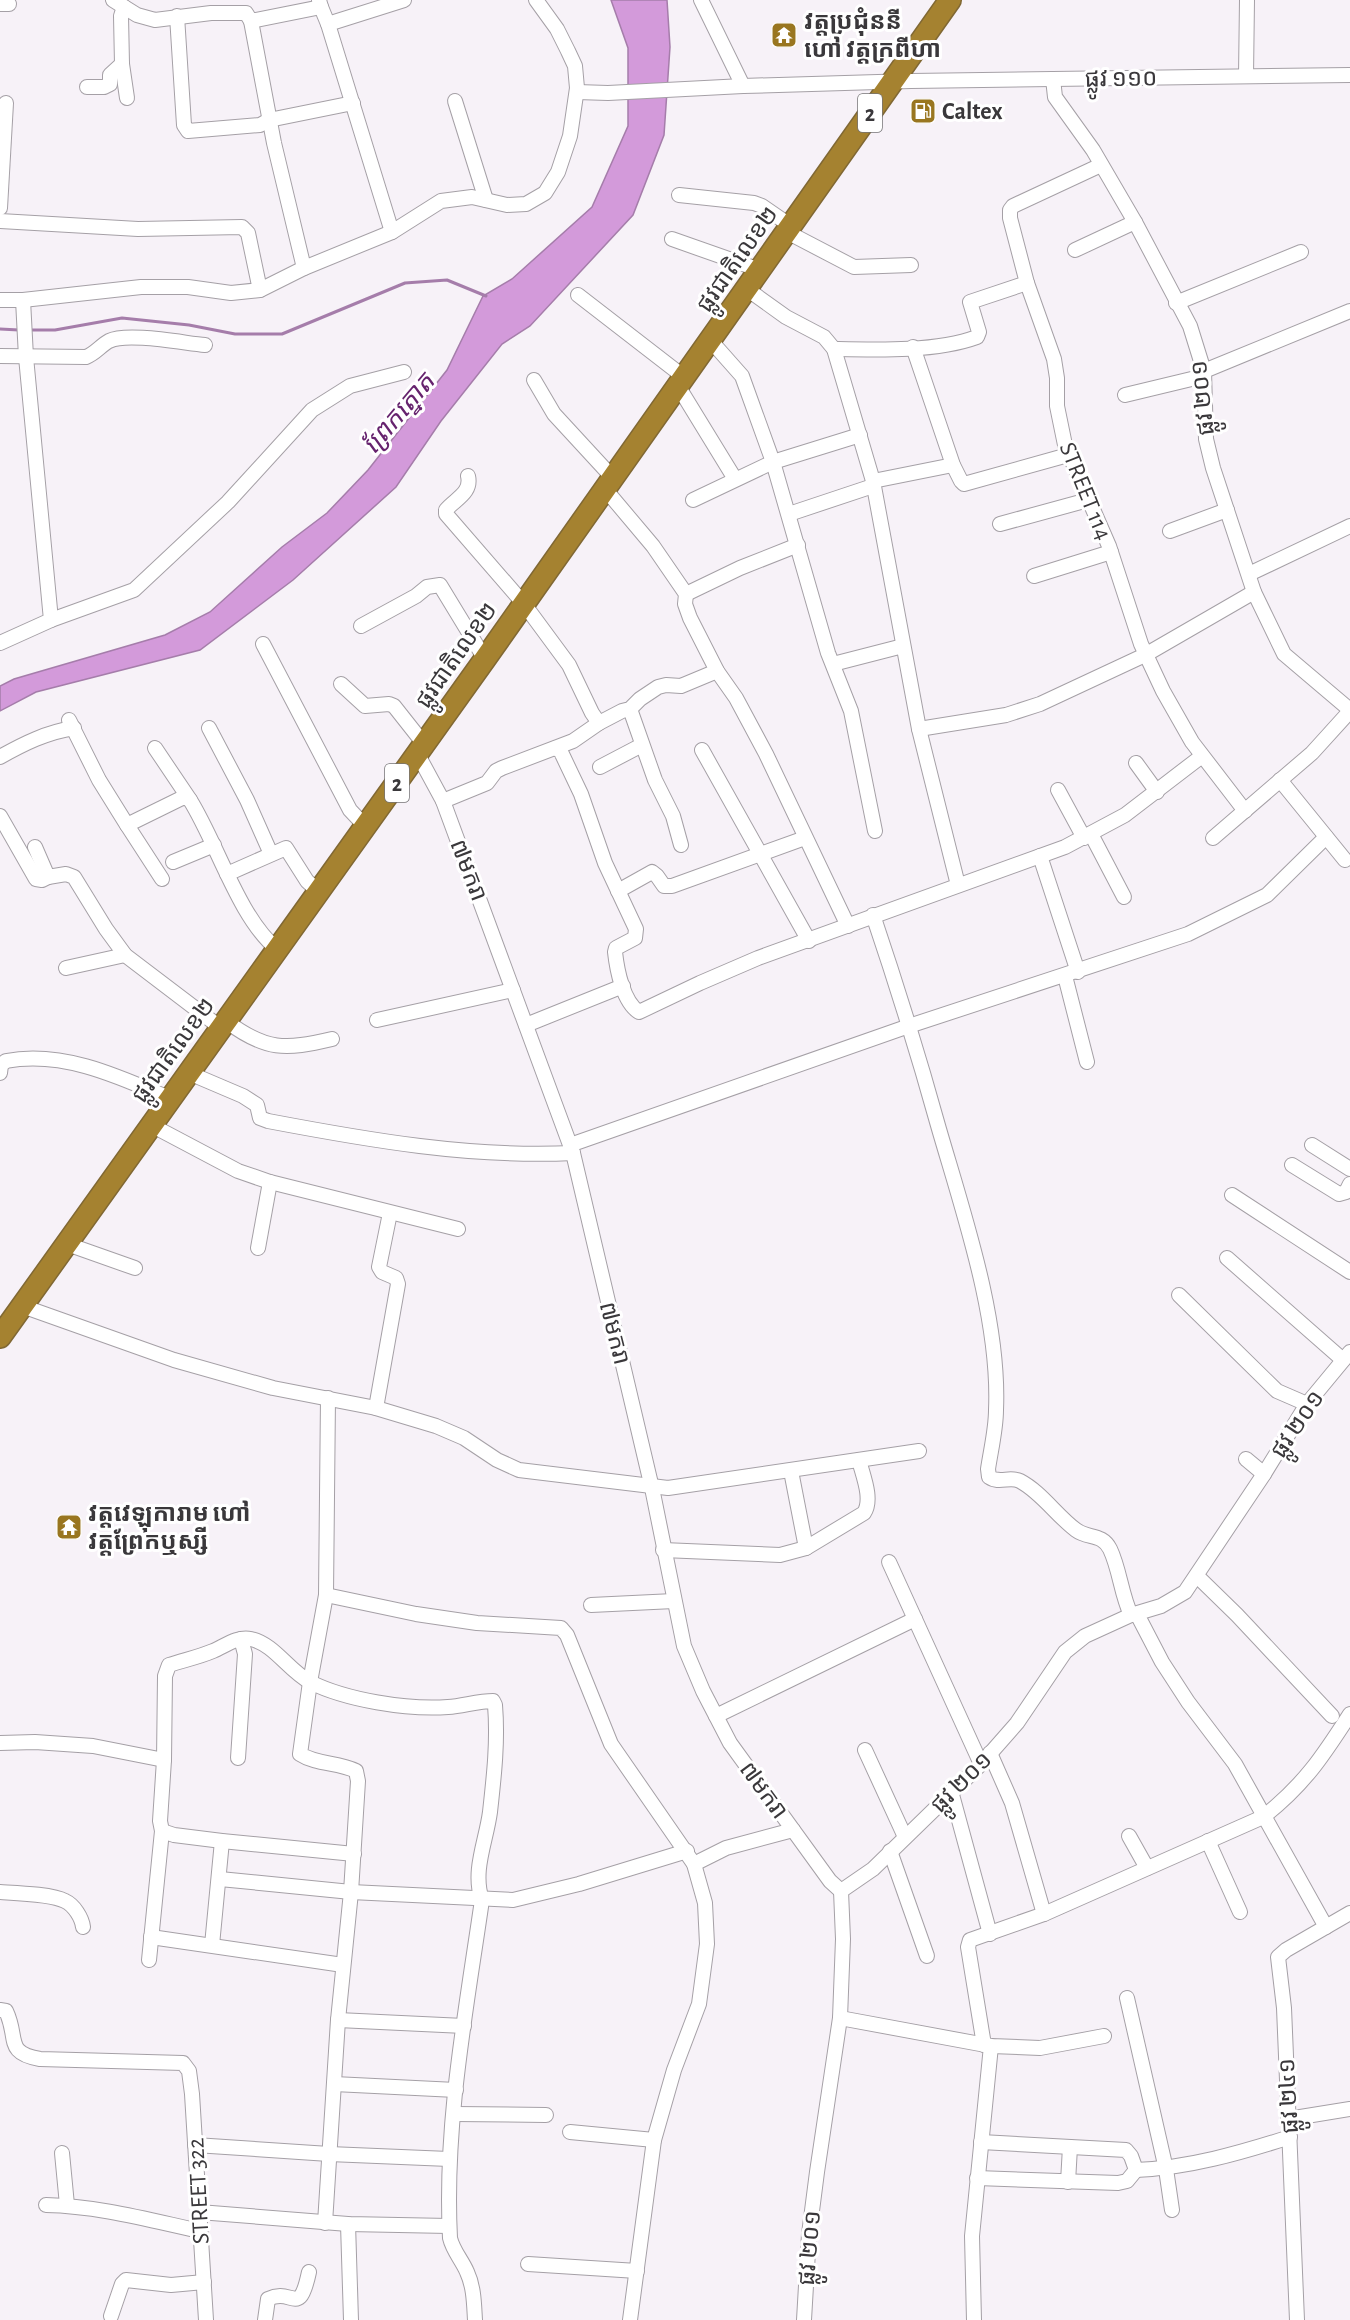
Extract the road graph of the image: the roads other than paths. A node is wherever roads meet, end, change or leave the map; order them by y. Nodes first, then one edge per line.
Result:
1 (404, 0) edge
2 (536, 0) edge
3 (701, 0) edge
4 (950, 0) edge
5 (1247, 0) edge
6 (119, 3) edge
7 (320, 3) edge
8 (177, 16) junction
9 (251, 21) junction
10 (328, 24) junction
11 (122, 64) junction
12 (1350, 75) edge
13 (1246, 76) junction
14 (1053, 79) junction
15 (892, 82) junction
16 (743, 86) junction
17 (87, 87) dead end
18 (576, 92) junction
19 (127, 98) dead end
20 (455, 101) dead end
21 (6, 103) dead end
22 (353, 103) junction
23 (269, 120) junction
24 (1101, 165) junction
25 (679, 195) dead end
26 (486, 200) junction
27 (0, 208) edge
28 (0, 221) edge
29 (1135, 222) junction
30 (789, 229) junction
31 (392, 232) junction
32 (672, 239) dead end
33 (1075, 250) dead end
34 (1301, 252) dead end
35 (911, 265) dead end
36 (304, 268) junction
37 (760, 270) junction
38 (1027, 283) junction
39 (747, 289) junction
40 (260, 290) junction
41 (578, 295) dead end
42 (0, 300) edge
43 (23, 300) junction
44 (1176, 303) junction
45 (1350, 311) edge
46 (711, 341) junction
47 (205, 345) dead end
48 (913, 347) junction
49 (834, 349) junction
50 (0, 356) edge
51 (26, 357) junction
52 (404, 372) dead end
53 (1204, 373) junction
54 (534, 380) dead end
55 (681, 382) junction
56 (1125, 395) dead end
57 (860, 435) junction
58 (1068, 455) junction
59 (773, 462) junction
60 (953, 465) junction
61 (468, 476) dead end
62 (735, 479) junction
63 (609, 483) junction
64 (873, 483) junction
65 (693, 500) dead end
66 (1088, 500) junction
67 (1227, 510) junction
68 (789, 514) junction
69 (1000, 524) dead end
70 (1350, 526) edge
71 (1170, 531) dead end
72 (798, 545) junction
73 (1111, 552) junction
74 (1249, 574) junction
75 (1034, 576) dead end
76 (1254, 592) junction
77 (686, 594) junction
78 (524, 604) junction
79 (51, 620) junction
80 (361, 626) dead end
81 (0, 643) edge
82 (263, 644) dead end
83 (903, 646) junction
84 (1145, 655) junction
85 (485, 659) junction
86 (833, 664) junction
87 (717, 671) junction
88 (341, 684) dead end
89 (1347, 704) edge
90 (630, 709) junction
91 (599, 723) junction
92 (210, 728) dead end
93 (919, 729) junction
94 (642, 745) junction
95 (155, 748) dead end
96 (556, 748) junction
97 (421, 749) junction
98 (702, 750) dead end
99 (1202, 756) junction
100 (0, 757) edge
101 (1136, 763) dead end
102 (600, 767) dead end
103 (1280, 780) junction
104 (1058, 790) dead end
105 (1157, 792) junction
106 (190, 800) junction
107 (443, 801) junction
108 (1245, 811) junction
109 (0, 816) edge
110 (127, 825) junction
111 (366, 827) junction
112 (875, 831) dead end
113 (1087, 836) junction
114 (1326, 837) junction
115 (805, 838) junction
116 (1213, 838) dead end
117 (214, 845) junction
118 (681, 845) dead end
119 (35, 847) dead end
120 (271, 854) junction
121 (761, 854) junction
122 (1040, 855) junction
123 (1345, 860) dead end
124 (173, 862) dead end
125 (227, 873) junction
126 (48, 877) junction
127 (162, 879) dead end
128 (958, 885) junction
129 (618, 891) junction
130 (319, 892) junction
131 (1124, 897) dead end
132 (873, 915) junction
133 (848, 926) junction
134 (809, 941) junction
135 (277, 949) junction
136 (125, 955) junction
137 (66, 968) dead end
138 (1072, 974) junction
139 (623, 986) junction
140 (513, 990) junction
141 (377, 1020) dead end
142 (224, 1024) junction
143 (526, 1025) junction
144 (909, 1026) junction
145 (332, 1039) dead end
146 (1088, 1062) dead end
147 (0, 1073) edge
148 (189, 1073) junction
149 (171, 1099) junction
150 (150, 1125) junction
151 (1312, 1146) dead end
152 (571, 1149) junction
153 (1292, 1165) dead end
154 (1350, 1169) edge
155 (270, 1182) junction
156 (1350, 1184) edge
157 (1232, 1195) dead end
158 (390, 1213) junction
159 (458, 1229) dead end
160 (67, 1244) junction
161 (258, 1248) dead end
162 (1227, 1258) dead end
163 (135, 1268) dead end
164 (1350, 1272) edge
165 (1179, 1295) dead end
166 (22, 1306) junction
167 (0, 1337) edge
168 (1346, 1356) edge
169 (328, 1398) junction
170 (1307, 1404) junction
171 (376, 1408) junction
172 (919, 1450) dead end
173 (1246, 1459) dead end
174 (859, 1460) junction
175 (791, 1471) junction
176 (1264, 1474) junction
177 (652, 1488) junction
178 (806, 1548) junction
179 (663, 1550) junction
180 (889, 1562) dead end
181 (1197, 1576) junction
182 (326, 1594) junction
183 (674, 1600) junction
184 (591, 1605) dead end
185 (1134, 1615) junction
186 (915, 1619) junction
187 (241, 1639) junction
188 (310, 1682) junction
189 (1350, 1714) edge
190 (716, 1716) junction
191 (1332, 1716) dead end
192 (0, 1743) edge
193 (865, 1750) dead end
194 (238, 1758) dead end
195 (986, 1759) junction
196 (164, 1760) junction
197 (951, 1791) junction
198 (1263, 1817) junction
199 (162, 1830) junction
200 (793, 1830) junction
201 (1129, 1836) dead end
202 (904, 1837) junction
203 (222, 1841) junction
204 (1208, 1841) junction
205 (687, 1851) junction
206 (890, 1851) junction
207 (354, 1854) junction
208 (694, 1864) junction
209 (1147, 1868) junction
210 (220, 1879) junction
211 (842, 1891) junction
212 (0, 1892) edge
213 (351, 1892) junction
214 (482, 1900) junction
215 (1240, 1912) dead end
216 (1350, 1913) edge
217 (1044, 1914) junction
218 (83, 1927) dead end
219 (1326, 1927) junction
220 (990, 1934) junction
221 (152, 1937) junction
222 (212, 1945) junction
223 (927, 1956) dead end
224 (149, 1960) dead end
225 (343, 1965) junction
226 (1127, 1998) dead end
227 (0, 2010) edge
228 (840, 2018) junction
229 (338, 2020) junction
230 (464, 2026) junction
231 (1104, 2036) dead end
232 (988, 2046) junction
233 (334, 2084) junction
234 (456, 2090) junction
235 (1350, 2109) edge
236 (454, 2114) junction
237 (546, 2115) dead end
238 (1288, 2119) junction
239 (570, 2132) dead end
240 (1290, 2137) junction
241 (654, 2140) junction
242 (981, 2142) junction
243 (195, 2145) junction
244 (1070, 2147) junction
245 (62, 2153) dead end
246 (329, 2154) junction
247 (448, 2159) junction
248 (1166, 2169) junction
249 (1136, 2170) junction
250 (976, 2178) junction
251 (1068, 2182) junction
252 (46, 2205) dead end
253 (67, 2205) junction
254 (1172, 2211) dead end
255 (199, 2212) junction
256 (325, 2223) junction
257 (348, 2224) junction
258 (449, 2226) junction
259 (200, 2231) junction
260 (528, 2264) dead end
261 (637, 2271) junction
262 (309, 2272) dead end
263 (204, 2282) junction
264 (111, 2316) dead end
265 (206, 2320) edge
266 (265, 2320) edge
267 (351, 2320) edge
268 (466, 2320) edge
269 (475, 2320) edge
270 (630, 2320) edge
271 (804, 2320) edge
272 (974, 2320) edge
273 (1297, 2320) edge

1 - 10 street
2 - 18 street
3 - 16 street
4 - 15 highway, ផ្លូវជាតិលេខ២ / 2
5 - 13 street
6 - 8 street
6 - 11 street
7 - 9 street
7 - 10 street
8 - 9 street
8 - 23 street
9 - 23 street
10 - 22 street
11 - 17 street
11 - 19 street
12 - 13 street, ផ្លូវ ១១០
13 - 14 street, ផ្លូវ ១១០
14 - 15 street, ផ្លូវ ១១០
14 - 24 street, ផ្លូវ ២០១
15 - 16 street, ផ្លូវ ១១០
15 - 30 highway, ផ្លូវជាតិលេខ២ / 2
16 - 18 street, ផ្លូវ ១១០
18 - 26 street
20 - 26 street
21 - 27 street
22 - 23 street
22 - 31 street
23 - 36 street
24 - 29 street, ផ្លូវ ២០១
24 - 38 street, STREET 114
25 - 30 street
26 - 31 street
28 - 40 street
29 - 33 street
29 - 44 street, ផ្លូវ ២០១
30 - 35 street
30 - 37 highway, ផ្លូវជាតិលេខ២ / 2
31 - 36 street
32 - 37 street
34 - 44 street
36 - 40 street
37 - 39 highway, ផ្លូវជាតិលេខ២ / 2
38 - 48 street
38 - 58 street, STREET 114
39 - 46 highway, ផ្លូវជាតិលេខ២ / 2
39 - 49 street
40 - 43 street
41 - 55 street
42 - 43 street
43 - 51 street
44 - 53 street, ផ្លូវ ២០១
45 - 53 street
46 - 55 highway, ផ្លូវជាតិលេខ២ / 2
46 - 59 street
47 - 51 street
48 - 49 street
48 - 60 street
49 - 57 street
50 - 51 street
51 - 79 street
52 - 79 street
53 - 56 street
53 - 67 street, ផ្លូវ ២០១
54 - 63 street
55 - 62 street
55 - 63 highway, ផ្លូវជាតិលេខ២ / 2
57 - 59 street
57 - 64 street
58 - 60 street
58 - 66 street, STREET 114
59 - 62 street
59 - 68 street
60 - 64 street
61 - 78 street
62 - 65 street
63 - 77 street
63 - 78 highway, ផ្លូវជាតិលេខ២ / 2
64 - 68 street
64 - 83 street
66 - 69 street
66 - 73 street, STREET 114
67 - 71 street
67 - 74 street, ផ្លូវ ២០១
68 - 72 street
70 - 74 street
72 - 77 street
72 - 86 street
73 - 75 street
73 - 84 street, STREET 114
74 - 76 street, ផ្លូវ ២០១
76 - 84 street
76 - 89 street, ផ្លូវ ២០១
77 - 87 street
78 - 85 highway, ផ្លូវជាតិលេខ២ / 2
78 - 91 street
79 - 81 street
80 - 85 street
82 - 111 street
83 - 86 street
83 - 93 street
84 - 93 street
84 - 99 street, STREET 114
85 - 97 highway, ផ្លូវជាតិលេខ២ / 2
86 - 112 street
87 - 90 street
87 - 115 street
88 - 97 street, ៧មករា
89 - 103 street
90 - 91 street
90 - 94 street
91 - 96 street
92 - 120 street
93 - 128 street
94 - 102 street
94 - 118 street
95 - 106 street
96 - 107 street
96 - 129 street
97 - 107 street, ៧មករា
97 - 111 highway, ផ្លូវជាតិលេខ២ / 2
98 - 121 street
99 - 105 street
99 - 108 street, STREET 114
100 - 110 street
101 - 105 street
103 - 108 street
103 - 114 street
104 - 113 street
105 - 113 street
106 - 110 street
106 - 117 street
107 - 140 street, ៧មករា
108 - 116 street
109 - 126 street
110 - 127 street
111 - 130 highway, ផ្លូវជាតិលេខ២ / 2
113 - 122 street
113 - 131 street
114 - 123 street
114 - 138 street
115 - 121 street
115 - 133 street
117 - 124 street
117 - 125 street
119 - 126 street
120 - 125 street
120 - 130 street
121 - 129 street
121 - 134 street
122 - 128 street
122 - 138 street
125 - 135 street
126 - 136 street
128 - 132 street
129 - 139 street
130 - 135 highway, ផ្លូវជាតិលេខ២ / 2
132 - 133 street
132 - 144 street
133 - 134 street
134 - 139 street
135 - 142 highway, ផ្លូវជាតិលេខ២ / 2
136 - 137 street
136 - 142 street
138 - 144 street
138 - 146 street
139 - 143 street
140 - 141 street
140 - 143 street, ៧មករា
142 - 145 street
142 - 148 highway, ផ្លូវជាតិលេខ២ / 2
143 - 152 street, ៧មករា
144 - 152 street
144 - 185 street
147 - 149 street
148 - 149 highway, ផ្លូវជាតិលេខ២ / 2
148 - 152 street
149 - 150 highway, ផ្លូវជាតិលេខ២ / 2
150 - 155 street
150 - 160 highway, ផ្លូវជាតិលេខ២ / 2
151 - 154 street
152 - 177 street, ៧មករា
153 - 156 street
155 - 158 street
155 - 161 street
157 - 164 street
158 - 159 street
158 - 171 street
160 - 163 street
160 - 166 highway, ផ្លូវជាតិលេខ២ / 2
162 - 168 street
165 - 170 street
166 - 167 highway, ផ្លូវជាតិលេខ២ / 2
166 - 169 street
168 - 170 street, ផ្លូវ ២០១
169 - 171 street
169 - 182 street
170 - 176 street, ផ្លូវ ២០១
171 - 177 street
172 - 174 street
173 - 176 street
174 - 175 street
174 - 178 street
175 - 177 street
175 - 178 street
176 - 181 street, ផ្លូវ ២០១
177 - 179 street, ៧មករា
178 - 179 street
179 - 183 street, ៧មករា
180 - 186 street
181 - 185 street, ផ្លូវ ២០១
181 - 191 street
182 - 188 street
182 - 205 street
183 - 184 street
183 - 190 street, ៧មករា
185 - 195 street, ផ្លូវ ២០១
185 - 198 street
186 - 190 street
186 - 195 street
187 - 188 street
187 - 194 street
187 - 196 street
188 - 207 street
188 - 214 street
189 - 198 street
190 - 200 street, ៧មករា
192 - 196 street
193 - 202 street
195 - 197 street, ផ្លូវ ២០១
195 - 217 street
196 - 199 street
197 - 202 street, ផ្លូវ ២០១
197 - 220 street
198 - 204 street
198 - 219 street
199 - 203 street
199 - 221 street
200 - 208 street
200 - 211 street, ៧មករា
201 - 209 street
202 - 206 street, ផ្លូវ ២០១
203 - 207 street
203 - 210 street
204 - 209 street
204 - 215 street
205 - 208 street
205 - 214 street
206 - 211 street, ផ្លូវ ២០១
206 - 223 street
207 - 213 street
208 - 241 street
209 - 217 street
210 - 213 street
210 - 222 street
211 - 228 street, ផ្លូវ ២០១
212 - 218 street
213 - 214 street
213 - 225 street
214 - 230 street
216 - 219 street, ផ្លូវ ២៤១
217 - 220 street
219 - 238 street, ផ្លូវ ២៤១
220 - 232 street
221 - 222 street
221 - 224 street
222 - 225 street
225 - 229 street
226 - 248 street
227 - 243 street, STREET 322
228 - 232 street
228 - 271 street, ផ្លូវ ២០១
229 - 230 street
229 - 233 street
230 - 234 street
231 - 232 street
232 - 242 street
233 - 234 street
233 - 246 street
234 - 236 street
235 - 238 street
236 - 237 street
236 - 247 street
238 - 240 street, ផ្លូវ ២៤១
239 - 241 street
240 - 248 street
240 - 273 street, ផ្លូវ ២៤១
241 - 261 street
242 - 244 street
242 - 250 street
243 - 246 street
243 - 255 street, STREET 322
244 - 249 street
244 - 251 street
245 - 253 street
246 - 247 street
246 - 256 street
247 - 258 street
248 - 249 street
248 - 254 street
249 - 251 street
250 - 251 street
250 - 272 street
252 - 253 street
253 - 259 street
255 - 256 street
255 - 259 street, STREET 322
256 - 257 street
257 - 258 street
257 - 267 street
258 - 269 street
259 - 263 street, STREET 322
260 - 261 street
261 - 270 street
262 - 266 street
263 - 264 street
263 - 265 street, STREET 322
268 - 269 street

